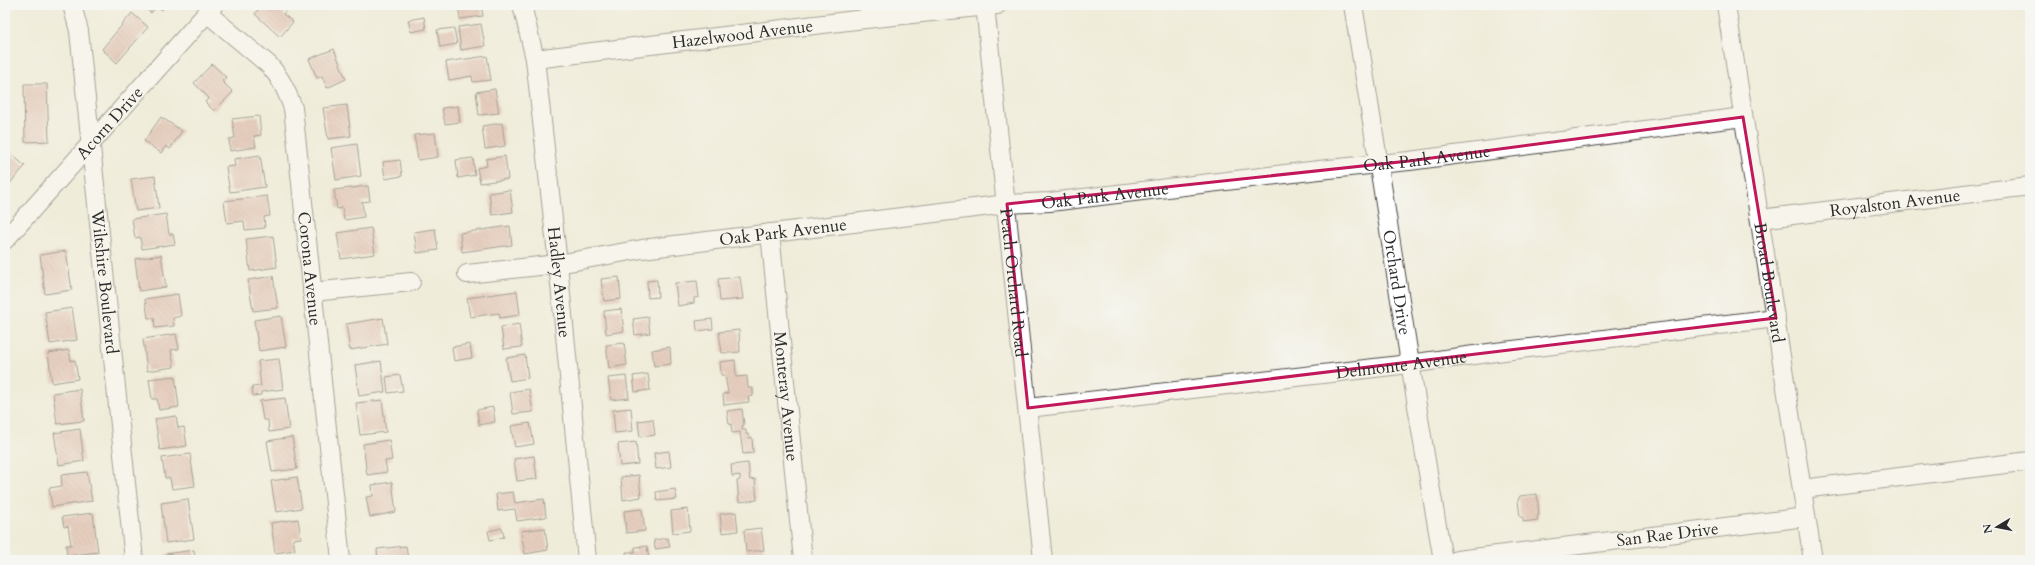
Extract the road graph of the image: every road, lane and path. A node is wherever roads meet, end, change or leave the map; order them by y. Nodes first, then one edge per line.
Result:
1 (72, 5) edge
2 (522, 5) edge
3 (989, 5) edge
4 (1353, 5) edge
5 (1726, 5) edge
6 (210, 9) edge
7 (535, 59) junction
8 (1743, 117) junction
9 (90, 145) junction
10 (1379, 164) junction
11 (2030, 186) edge
12 (1007, 204) junction
13 (1760, 219) junction
14 (770, 233) junction
15 (5, 240) edge
16 (558, 264) junction
17 (467, 274) dead end
18 (411, 282) dead end
19 (312, 292) junction
20 (1776, 318) junction
21 (1409, 364) junction
22 (1028, 408) junction
23 (2030, 461) edge
24 (1802, 489) junction
25 (1806, 517) junction
26 (134, 560) edge
27 (340, 560) edge
28 (587, 560) edge
29 (803, 560) edge
30 (1043, 560) edge
31 (1443, 560) edge
32 (1457, 560) edge
33 (1813, 560) edge

1 - 9 street, Wiltshire Boulevard
2 - 7 street, Hadley Avenue
3 - 7 street, Hazelwood Avenue
3 - 12 street, Peach Orchard Road
4 - 10 street, Orchard Drive
5 - 8 street, Broad Boulevard
6 - 9 street, Acorn Drive
6 - 19 street, Corona Avenue
7 - 16 street, Hadley Avenue
8 - 10 street, Oak Park Avenue
8 - 13 street, Broad Boulevard
9 - 15 street, Acorn Drive
9 - 26 street, Wiltshire Boulevard
10 - 12 street, Oak Park Avenue
10 - 21 street, Orchard Drive
11 - 13 street, Royalston Avenue
12 - 14 street, Oak Park Avenue
12 - 22 street, Peach Orchard Road
13 - 20 street, Broad Boulevard
14 - 16 street, Oak Park Avenue
14 - 29 street, Monteray Avenue
16 - 17 street, Oak Park Avenue
16 - 28 street, Hadley Avenue
18 - 19 street
19 - 27 street, Corona Avenue
20 - 21 street, Delmonte Avenue
20 - 24 street, Broad Boulevard
21 - 22 street, Delmonte Avenue
21 - 31 street, Orchard Drive
22 - 30 street, Peach Orchard Road
23 - 24 street
24 - 25 street, Broad Boulevard
25 - 32 street, San Rae Drive
25 - 33 street, Broad Boulevard

